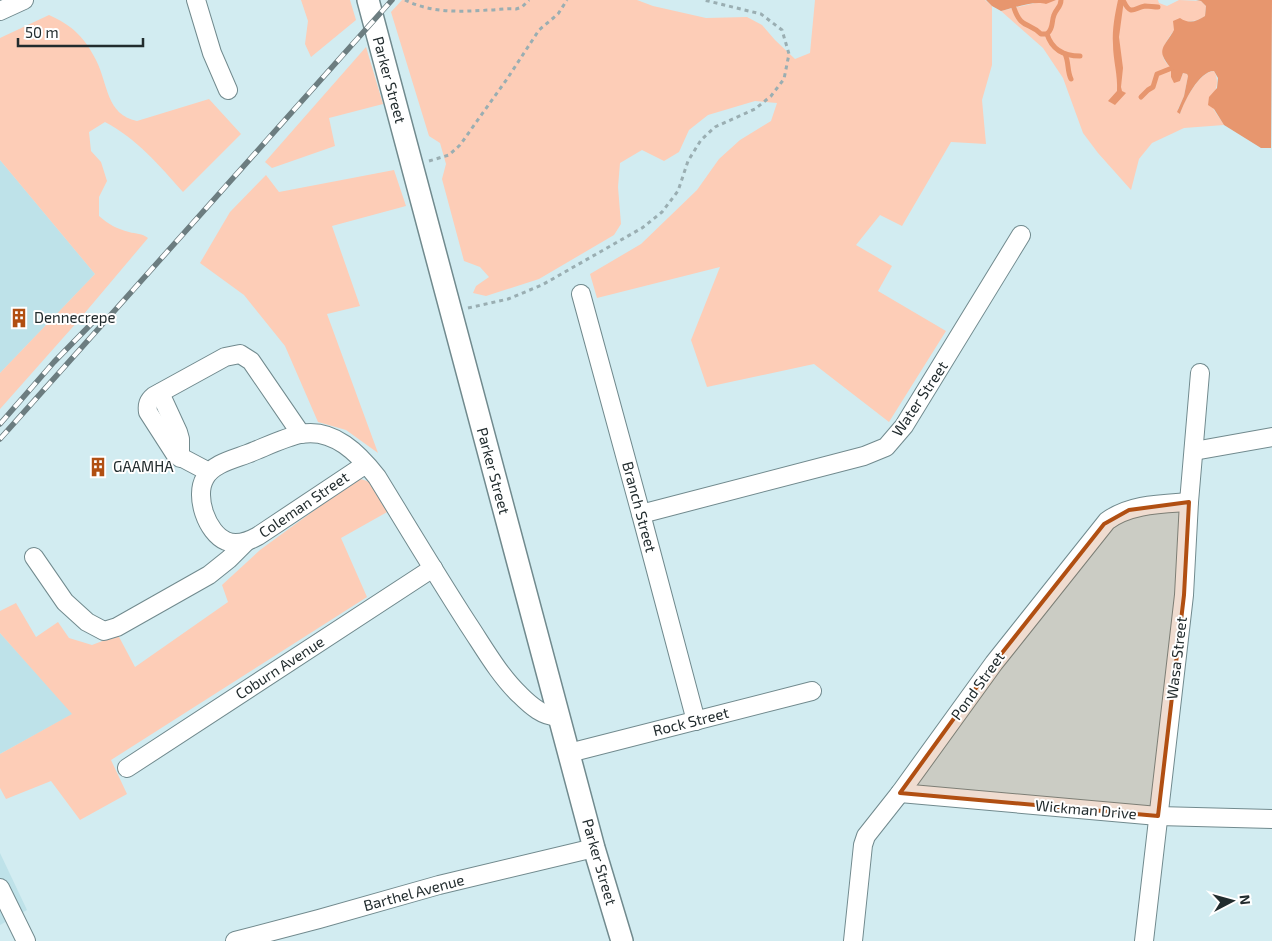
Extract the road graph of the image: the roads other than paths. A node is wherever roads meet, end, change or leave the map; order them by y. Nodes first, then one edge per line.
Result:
1 (24, 0) edge
2 (196, 0) edge
3 (368, 0) edge
4 (0, 11) edge
5 (228, 90) dead end
6 (1021, 235) dead end
7 (581, 294) dead end
8 (1200, 373) dead end
9 (301, 434) junction
10 (1272, 437) edge
11 (1194, 451) junction
12 (366, 464) junction
13 (209, 472) junction
14 (1189, 502) junction
15 (642, 514) junction
16 (246, 542) junction
17 (34, 557) dead end
18 (433, 568) junction
19 (812, 691) dead end
20 (559, 716) junction
21 (696, 721) junction
22 (569, 753) junction
23 (126, 768) dead end
24 (900, 793) junction
25 (1158, 816) junction
26 (1272, 819) edge
27 (594, 848) junction
28 (0, 888) edge
29 (26, 941) edge
30 (235, 941) edge
31 (622, 941) edge
32 (853, 941) edge
33 (1144, 941) edge

1 - 4 street
2 - 5 street
3 - 20 main road, Parker Street
6 - 15 street, Water Street
7 - 15 street, Branch Street
8 - 11 street, Wasa Street
9 - 12 street, Coleman Street
9 - 13 street, Coleman Street
9 - 13 street
10 - 11 street
11 - 14 street, Wasa Street
12 - 16 street, Coleman Street
12 - 18 street, Coleman Street
13 - 16 street, Coleman Street
14 - 24 street, Pond Street
14 - 25 street, Wasa Street
15 - 21 street, Branch Street
16 - 17 street
18 - 20 street, Coleman Street
18 - 23 street, Coburn Avenue
19 - 21 street, Rock Street
20 - 22 main road, Parker Street
21 - 22 street, Rock Street
22 - 27 main road, Parker Street
24 - 25 street, Wickman Drive
24 - 32 street, Pond Street
25 - 26 street, Wickman Drive
25 - 33 street, Wasa Street
27 - 30 street, Barthel Avenue
27 - 31 main road, Parker Street
28 - 29 street

